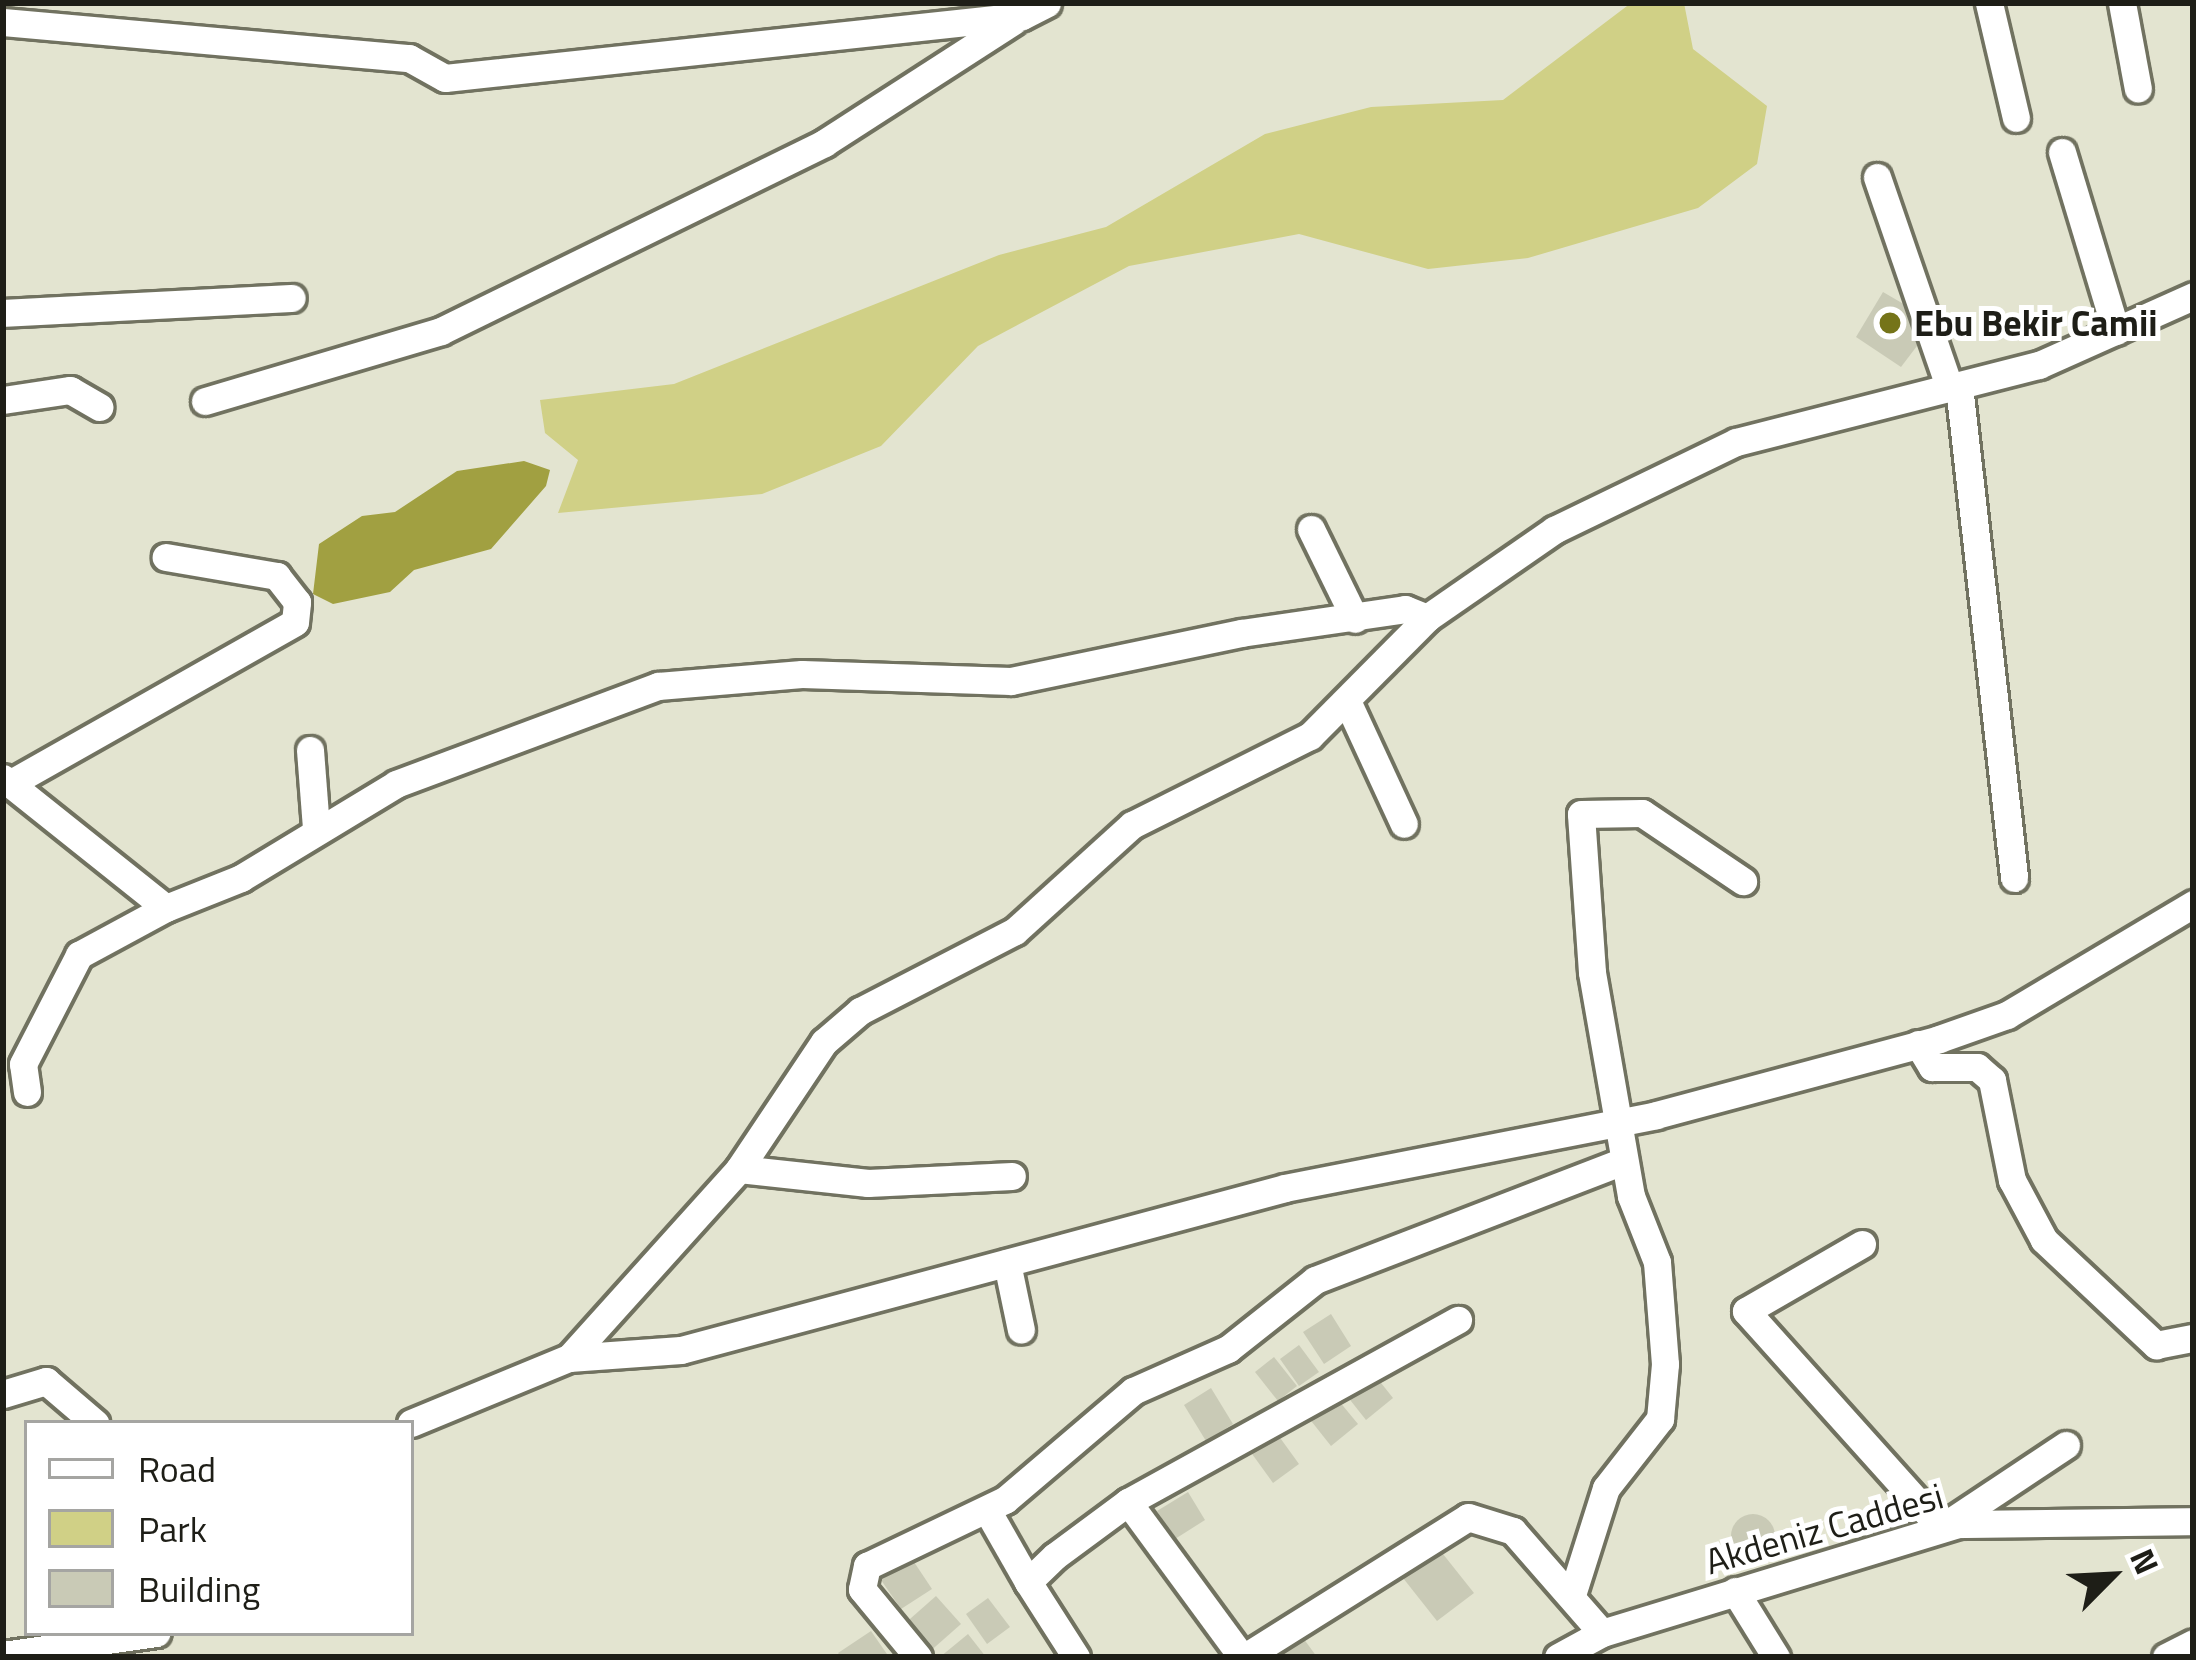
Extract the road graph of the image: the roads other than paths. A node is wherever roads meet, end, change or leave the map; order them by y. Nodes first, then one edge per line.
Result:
1 (1989, 3) edge
2 (2122, 3) edge
3 (1026, 6) edge
4 (3, 22) edge
5 (2138, 89) dead end
6 (2016, 118) dead end
7 (2062, 152) dead end
8 (1877, 177) dead end
9 (2193, 296) edge
10 (292, 298) dead end
11 (3, 313) edge
12 (2116, 331) junction
13 (1954, 387) junction
14 (3, 400) edge
15 (205, 401) dead end
16 (99, 407) dead end
17 (1311, 530) dead end
18 (166, 556) dead end
19 (1427, 618) junction
20 (1355, 619) junction
21 (1348, 703) junction
22 (310, 750) dead end
23 (7, 780) edge
24 (1404, 824) dead end
25 (316, 828) junction
26 (2014, 878) dead end
27 (1743, 881) dead end
28 (2193, 904) edge
29 (166, 908) junction
30 (1918, 1044) junction
31 (27, 1092) dead end
32 (1616, 1118) junction
33 (1624, 1161) junction
34 (739, 1169) junction
35 (1012, 1176) dead end
36 (1862, 1244) dead end
37 (1006, 1263) junction
38 (1459, 1320) dead end
39 (1021, 1330) dead end
40 (2193, 1338) edge
41 (569, 1358) junction
42 (3, 1394) edge
43 (92, 1420) edge
44 (414, 1422) edge
45 (2066, 1445) dead end
46 (1128, 1502) junction
47 (987, 1510) junction
48 (2193, 1521) edge
49 (1942, 1528) junction
50 (1028, 1582) junction
51 (1735, 1591) junction
52 (1572, 1594) junction
53 (1602, 1633) junction
54 (137, 1636) edge
55 (2193, 1643) edge
56 (17, 1655) edge
57 (1567, 1655) edge
58 (918, 1657) edge
59 (1076, 1657) edge
60 (1244, 1657) edge
61 (1776, 1657) edge
62 (2166, 1657) edge

1 - 6 street
2 - 5 street
3 - 4 street
3 - 15 street
7 - 12 street
8 - 13 street
9 - 12 street
10 - 11 street
12 - 13 street
13 - 19 street
13 - 26 street
14 - 16 street
17 - 20 street
18 - 23 street
19 - 20 street
19 - 21 street
20 - 25 street
21 - 24 street
21 - 34 street
22 - 25 street
23 - 29 street
25 - 29 street
27 - 32 street
28 - 30 street
29 - 31 street
30 - 32 street
30 - 40 street
32 - 33 street
32 - 37 street
33 - 47 street
33 - 52 street
34 - 35 street
34 - 41 street
36 - 49 street
37 - 39 street
37 - 41 street
38 - 46 street
41 - 44 street
42 - 43 street
45 - 49 street
46 - 50 street
46 - 60 street
47 - 50 street
47 - 58 street
48 - 49 street, Akdeniz Caddesi
49 - 51 street, Akdeniz Caddesi
50 - 59 street
51 - 53 street, Akdeniz Caddesi
51 - 61 street
52 - 53 street
52 - 60 street
53 - 57 street, Akdeniz Caddesi
54 - 56 street
55 - 62 street

